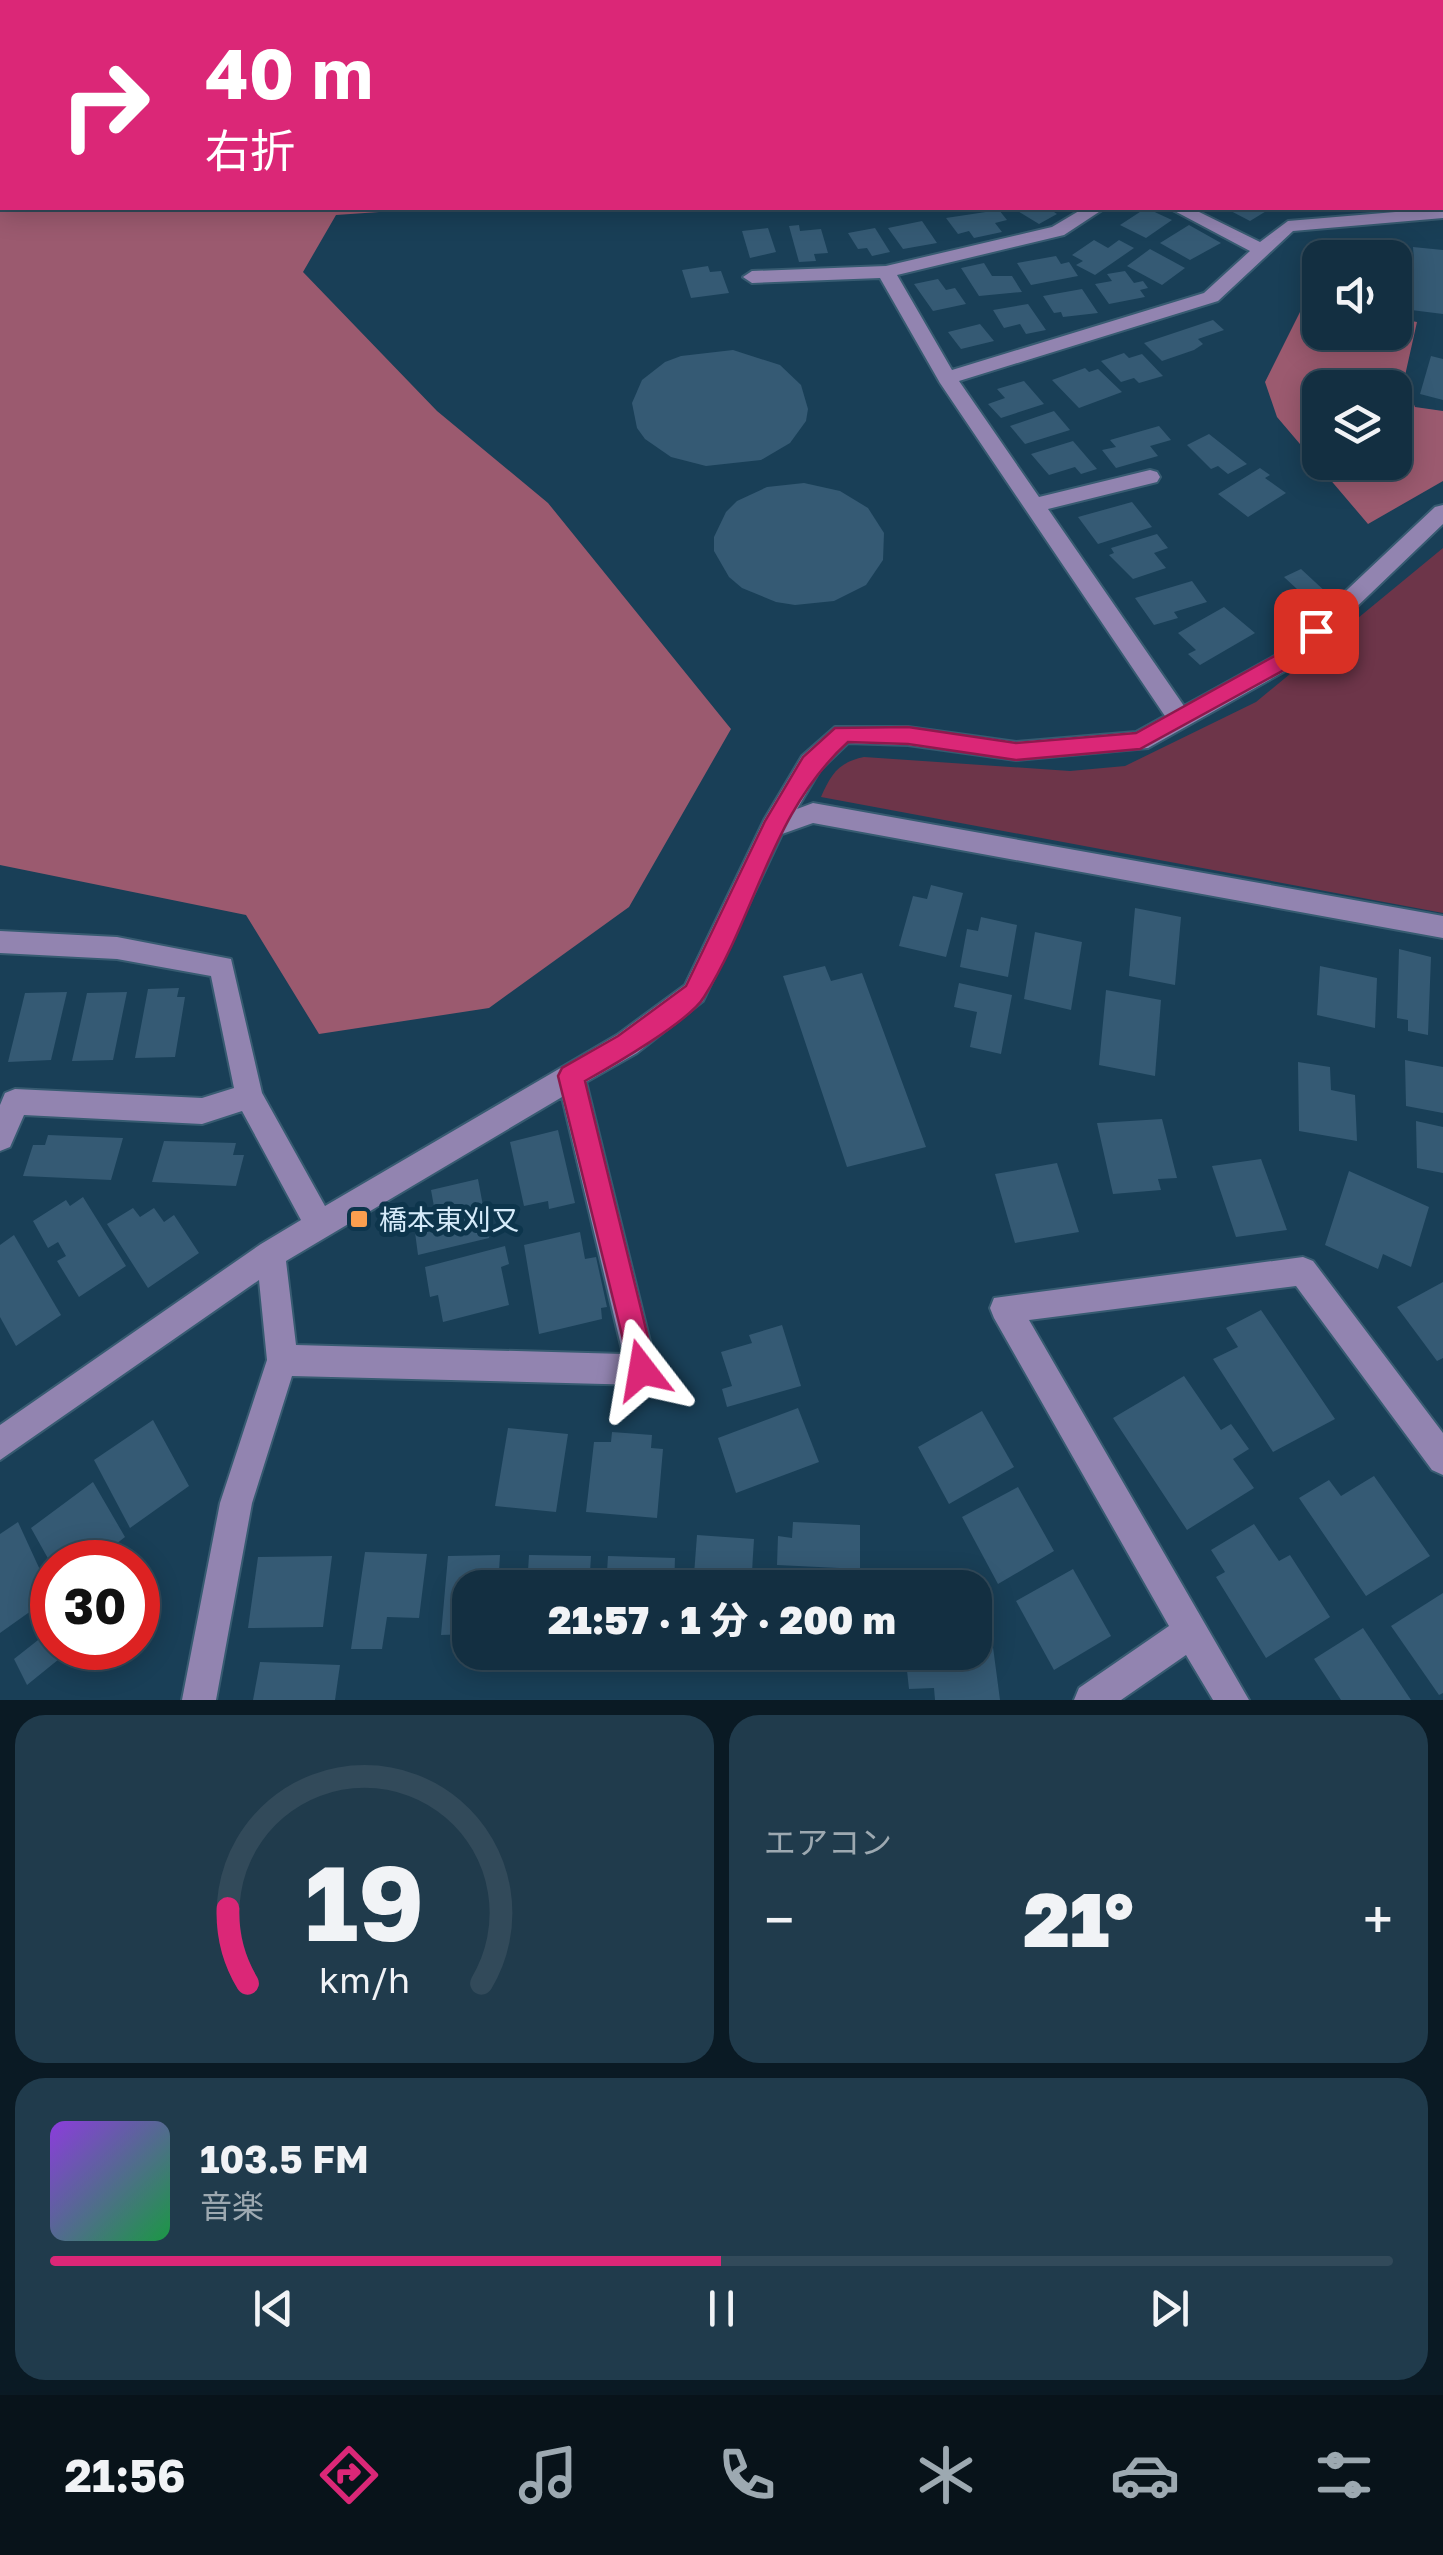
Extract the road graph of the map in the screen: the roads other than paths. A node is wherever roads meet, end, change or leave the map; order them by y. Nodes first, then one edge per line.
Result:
1 (1093, 210) edge
2 (1182, 210) edge
3 (1443, 213) edge
4 (1262, 250) junction
5 (886, 272) junction
6 (752, 278) dead end
7 (948, 378) junction
8 (1150, 476) dead end
9 (1032, 506) junction
10 (1443, 512) edge
11 (1180, 718) junction
12 (773, 827) junction
13 (1443, 927) edge
14 (0, 942) edge
15 (571, 1076) junction
16 (249, 1096) junction
17 (0, 1138) edge
18 (319, 1224) junction
19 (271, 1254) junction
20 (282, 1360) junction
21 (0, 1444) edge
22 (1443, 1459) edge
23 (1191, 1631) junction
24 (199, 1700) edge
25 (1091, 1700) edge
26 (1232, 1700) edge

1 - 5 street
2 - 4 street
3 - 4 street
4 - 7 street
5 - 6 street
5 - 7 street
7 - 9 street
8 - 9 street
9 - 11 street
10 - 11 street
11 - 12 street
12 - 13 street
12 - 15 street
14 - 16 street
15 - 18 street
15 - 20 street
16 - 17 street
16 - 18 street
18 - 19 street
19 - 20 street
19 - 21 street
20 - 24 street
22 - 23 street
23 - 25 street
23 - 26 street

